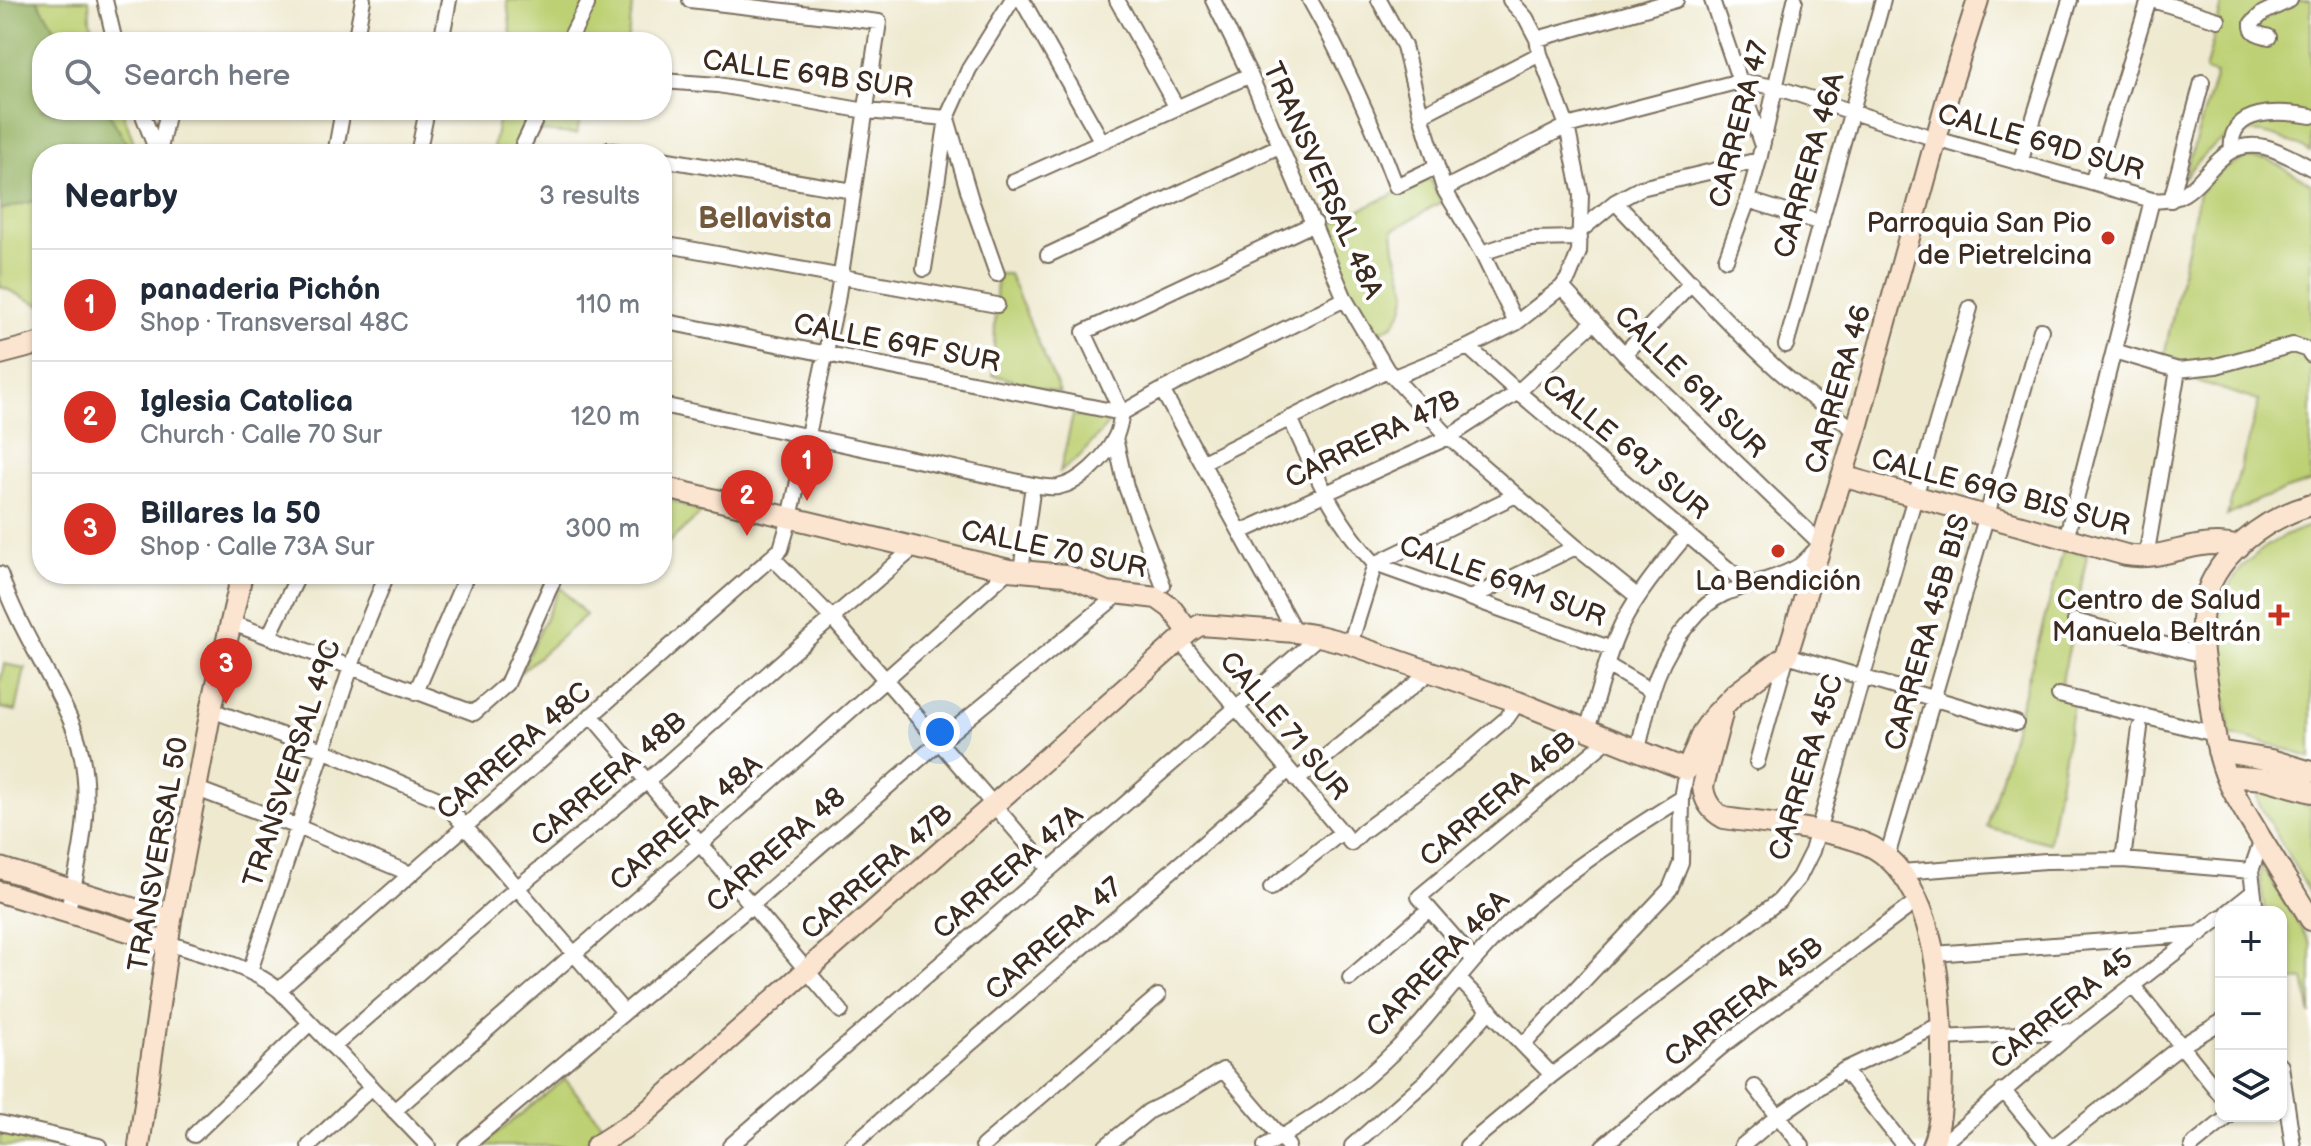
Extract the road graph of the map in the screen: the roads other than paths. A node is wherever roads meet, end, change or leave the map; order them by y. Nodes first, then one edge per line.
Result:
1 (105, 0) edge
2 (363, 0) edge
3 (449, 0) edge
4 (690, 0) edge
5 (1012, 0) edge
6 (1022, 0) edge
7 (1117, 0) edge
8 (1213, 0) edge
9 (1310, 0) edge
10 (1379, 0) edge
11 (1510, 0) edge
12 (1676, 0) edge
13 (1712, 0) edge
14 (1795, 0) edge
15 (1883, 0) edge
16 (1978, 0) edge
17 (2070, 0) edge
18 (2151, 0) edge
19 (2290, 0) edge
20 (587, 5) dead end
21 (2218, 20) dead end
22 (113, 32) edge
23 (357, 32) edge
24 (443, 32) edge
25 (573, 32) edge
26 (2269, 37) dead end
27 (1538, 47) junction
28 (1250, 75) junction
29 (1740, 81) junction
30 (672, 82) edge
31 (2202, 82) dead end
32 (1775, 87) junction
33 (1177, 108) junction
34 (866, 111) junction
35 (1852, 112) junction
36 (1421, 115) junction
37 (2311, 116) edge
38 (947, 118) junction
39 (145, 120) edge
40 (166, 120) edge
41 (341, 120) edge
42 (425, 120) edge
43 (535, 120) edge
44 (1567, 126) junction
45 (1936, 139) junction
46 (1102, 142) junction
47 (154, 144) edge
48 (160, 144) edge
49 (337, 144) edge
50 (420, 144) edge
51 (524, 144) edge
52 (1279, 146) junction
53 (2232, 151) junction
54 (1760, 153) junction
55 (672, 161) edge
56 (2020, 163) junction
57 (1436, 167) junction
58 (2311, 168) edge
59 (1014, 181) dead end
60 (2092, 183) junction
61 (1444, 189) junction
62 (853, 191) junction
63 (1748, 200) junction
64 (2152, 200) junction
65 (2171, 200) junction
66 (1615, 202) junction
67 (1315, 223) junction
68 (1821, 223) junction
69 (1581, 234) junction
70 (672, 246) edge
71 (1482, 253) junction
72 (1048, 255) dead end
73 (1726, 259) dead end
74 (924, 269) dead end
75 (997, 274) dead end
76 (840, 277) junction
77 (1692, 282) junction
78 (1562, 287) junction
79 (1345, 299) junction
80 (997, 305) dead end
81 (1970, 308) dead end
82 (1594, 322) junction
83 (672, 323) edge
84 (1516, 323) junction
85 (2041, 330) dead end
86 (1786, 345) dead end
87 (32, 346) edge
88 (1468, 347) junction
89 (2114, 351) junction
90 (2309, 353) edge
91 (0, 354) edge
92 (825, 354) junction
93 (1624, 354) junction
94 (2178, 370) junction
95 (1391, 373) junction
96 (1162, 390) junction
97 (1518, 392) junction
98 (672, 407) edge
99 (1122, 413) junction
100 (1290, 418) junction
101 (1856, 431) junction
102 (807, 436) junction
103 (1449, 437) junction
104 (1115, 438) junction
105 (1203, 462) junction
106 (1842, 476) junction
107 (1033, 485) junction
108 (672, 489) edge
109 (1325, 493) junction
110 (1516, 495) junction
111 (1914, 496) junction
112 (2311, 505) edge
113 (1987, 516) junction
114 (790, 518) junction
115 (1241, 532) junction
116 (1687, 534) junction
117 (2066, 539) junction
118 (1821, 544) junction
119 (915, 547) junction
120 (1576, 547) junction
121 (2239, 547) junction
122 (777, 553) junction
123 (2146, 557) junction
124 (1375, 564) junction
125 (1015, 570) junction
126 (0, 574) edge
127 (240, 584) edge
128 (294, 584) edge
129 (383, 584) edge
130 (463, 584) edge
131 (552, 584) edge
132 (1163, 585) dead end
133 (1748, 586) junction
134 (1119, 594) junction
135 (1638, 597) junction
136 (1470, 598) junction
137 (832, 618) junction
138 (2075, 621) dead end
139 (232, 623) junction
140 (1295, 632) junction
141 (269, 636) junction
142 (1184, 636) junction
143 (1319, 636) junction
144 (1350, 644) junction
145 (1612, 649) junction
146 (1787, 655) junction
147 (2203, 655) junction
148 (1607, 665) junction
149 (350, 668) junction
150 (1430, 672) junction
151 (1861, 677) junction
152 (885, 681) junction
153 (1651, 691) junction
154 (416, 692) junction
155 (2059, 695) dead end
156 (1933, 699) junction
157 (1518, 702) junction
158 (1725, 704) junction
159 (1236, 707) junction
160 (211, 710) junction
161 (591, 715) junction
162 (2016, 723) dead end
163 (2140, 728) dead end
164 (1587, 730) junction
165 (1609, 739) junction
166 (939, 742) junction
167 (2216, 743) junction
168 (323, 750) junction
169 (1638, 750) junction
170 (1757, 762) dead end
171 (1687, 770) junction
172 (2311, 772) edge
173 (1293, 775) junction
174 (2226, 776) junction
175 (647, 781) junction
176 (197, 789) junction
177 (2311, 792) edge
178 (1682, 798) junction
179 (993, 805) junction
180 (298, 827) junction
181 (464, 828) junction
182 (1817, 832) junction
183 (1346, 837) junction
184 (2262, 839) junction
185 (700, 844) junction
186 (2123, 860) junction
187 (1894, 865) junction
188 (0, 868) edge
189 (1049, 869) junction
190 (2251, 871) junction
191 (411, 874) junction
192 (518, 887) junction
193 (1271, 888) dead end
194 (73, 890) junction
195 (0, 892) edge
196 (2252, 893) junction
197 (1917, 901) junction
198 (1424, 903) junction
199 (752, 905) junction
200 (2236, 906) edge
201 (2255, 906) edge
202 (67, 913) junction
203 (171, 920) junction
204 (2311, 920) edge
205 (2215, 922) edge
206 (2200, 934) junction
207 (168, 943) junction
208 (574, 953) junction
209 (1934, 954) junction
210 (1474, 960) junction
211 (807, 970) junction
212 (250, 971) junction
213 (1350, 978) dead end
214 (1459, 979) junction
215 (2133, 986) junction
216 (279, 990) junction
217 (1158, 996) dead end
218 (1490, 1010) junction
219 (841, 1011) dead end
220 (624, 1012) junction
221 (310, 1023) junction
222 (2215, 1026) edge
223 (1942, 1031) junction
224 (2074, 1031) junction
225 (1523, 1045) junction
226 (2181, 1046) junction
227 (333, 1047) junction
228 (1844, 1070) junction
229 (1552, 1075) junction
230 (372, 1087) junction
231 (1755, 1087) dead end
232 (2215, 1088) edge
233 (2003, 1090) junction
234 (2287, 1108) edge
235 (394, 1111) junction
236 (1778, 1116) junction
237 (2222, 1122) edge
238 (0, 1123) edge
239 (194, 1135) dead end
240 (1284, 1142) edge
241 (99, 1146) edge
242 (139, 1146) edge
243 (309, 1146) edge
244 (428, 1146) edge
245 (466, 1146) edge
246 (596, 1146) edge
247 (730, 1146) edge
248 (851, 1146) edge
249 (983, 1146) edge
250 (1106, 1146) edge
251 (1265, 1146) edge
252 (1352, 1146) edge
253 (1467, 1146) edge
254 (1603, 1146) edge
255 (1742, 1146) edge
256 (1802, 1146) edge
257 (1904, 1146) edge
258 (1932, 1146) edge
259 (1940, 1146) edge
260 (2051, 1146) edge
261 (2192, 1146) edge
262 (2293, 1146) edge

1 - 22 street
2 - 23 street
3 - 24 street
4 - 34 street
5 - 38 street
6 - 46 street
7 - 33 street
8 - 28 street, TRANSVERSAL 48A
9 - 57 street
10 - 36 street
11 - 27 street
12 - 27 street
13 - 29 street
14 - 32 street, CARRERA 47
15 - 35 street, CARRERA 46A
16 - 45 street, CARRERA 46
17 - 56 street
18 - 21 street
18 - 60 street
19 - 26 street
20 - 25 street
27 - 36 street
27 - 44 street
28 - 33 street
28 - 52 street, TRANSVERSAL 48A
29 - 32 street, CALLE 69D SUR
29 - 44 street
29 - 54 street
30 - 34 street, CALLE 69B SUR
31 - 65 street
32 - 35 street, CALLE 69D SUR
32 - 54 street, CARRERA 47
33 - 46 street
34 - 38 street, CALLE 69B SUR
34 - 62 street
35 - 45 street, CALLE 69D SUR
35 - 68 street, CARRERA 46A
36 - 57 street
37 - 53 street
38 - 74 street
38 - 75 street
39 - 47 street
40 - 48 street
41 - 49 street
42 - 50 street
43 - 51 street
44 - 61 street
44 - 69 street
45 - 56 street, CALLE 69D SUR
45 - 101 street, CARRERA 46
46 - 59 street
52 - 67 street, TRANSVERSAL 48A
52 - 72 street
53 - 58 street
53 - 65 street, CALLE 69D SUR
54 - 63 street, CARRERA 47
54 - 66 street
55 - 62 street
56 - 60 street, CALLE 69D SUR
57 - 61 street
60 - 64 street, CALLE 69D SUR
61 - 71 street
62 - 76 street
63 - 68 street
63 - 73 street, CARRERA 47
64 - 65 street, CALLE 69D SUR
64 - 89 street
66 - 69 street
66 - 77 street
67 - 79 street, TRANSVERSAL 48A
67 - 99 street
68 - 86 street, CARRERA 46A
69 - 71 street
69 - 78 street
70 - 76 street
71 - 84 street
76 - 80 street
76 - 92 street
77 - 93 street
77 - 101 street
78 - 82 street, CALLE 69I SUR
78 - 84 street
79 - 95 street, TRANSVERSAL 48A
79 - 96 street
81 - 111 street, CARRERA 45C
82 - 93 street, CALLE 69I SUR
82 - 97 street, CARRERA 47B
83 - 92 street, CALLE 69F SUR
84 - 88 street
85 - 113 street, CARRERA 45B BIS
87 - 91 street
88 - 95 street
88 - 97 street, CALLE 69J SUR
89 - 94 street
89 - 117 street
90 - 94 street
92 - 99 street, CALLE 69F SUR
92 - 102 street
93 - 118 street, CALLE 69I SUR
94 - 123 street
95 - 100 street
95 - 103 street, TRANSVERSAL 48A
96 - 99 street
96 - 105 street
97 - 103 street, CARRERA 47B
97 - 116 street, CALLE 69J SUR
98 - 102 street
99 - 104 street
100 - 105 street
100 - 109 street
101 - 106 street, CARRERA 46
102 - 107 street
102 - 114 street
103 - 109 street, CARRERA 47B
103 - 110 street, TRANSVERSAL 48A
104 - 107 street
104 - 132 street
105 - 115 street
106 - 111 street, CALLE 69G BIS SUR
106 - 118 street, CARRERA 46
107 - 125 street
108 - 114 street, CALLE 70 SUR
109 - 115 street, CARRERA 47B
109 - 124 street
110 - 120 street, TRANSVERSAL 48A
110 - 124 street
111 - 113 street, CALLE 69G BIS SUR
111 - 151 street, CARRERA 45C
112 - 121 street
113 - 117 street, CALLE 69G BIS SUR
113 - 156 street, CARRERA 45B BIS
114 - 119 street, CALLE 70 SUR
114 - 122 street
115 - 140 street
116 - 133 street, CALLE 69J SUR
116 - 135 street
117 - 123 street, CALLE 69G BIS SUR
118 - 133 street
118 - 146 street, CARRERA 46
119 - 125 street, CALLE 70 SUR
119 - 137 street, CARRERA 48B
120 - 135 street, TRANSVERSAL 48A
120 - 136 street
121 - 123 street, CALLE 69G BIS SUR
121 - 147 street
122 - 137 street
122 - 161 street, CARRERA 48C
124 - 136 street, CALLE 69M SUR
124 - 144 street
125 - 134 street, CALLE 70 SUR
125 - 152 street, CARRERA 48A
126 - 194 street
127 - 139 street, TRANSVERSAL 50
128 - 141 street
129 - 149 street, TRANSVERSAL 49C
130 - 154 street
131 - 154 street
133 - 153 street
134 - 142 street, CALLE 70 SUR
134 - 166 street, CARRERA 48
135 - 145 street
136 - 145 street, CALLE 69M SUR
137 - 152 street
137 - 175 street, CARRERA 48B
138 - 147 street
139 - 141 street
139 - 160 street, TRANSVERSAL 50
140 - 142 street
140 - 143 street
141 - 149 street
142 - 159 street, CALLE 71 SUR
142 - 179 street, CARRERA 47B
143 - 144 street
143 - 159 street, CARRERA 47A
144 - 150 street
145 - 148 street
146 - 151 street
146 - 158 street
146 - 170 street, CARRERA 46
147 - 167 street
148 - 153 street, CALLE 69M SUR
148 - 164 street
149 - 154 street
149 - 168 street, TRANSVERSAL 49C
150 - 157 street
150 - 173 street, CARRERA 47
151 - 156 street
151 - 182 street, CARRERA 45C
152 - 166 street
152 - 185 street, CARRERA 48A
153 - 169 street
155 - 167 street
156 - 162 street
156 - 187 street, CARRERA 45B BIS
157 - 164 street
157 - 183 street
158 - 171 street
158 - 182 street
159 - 173 street, CALLE 71 SUR
159 - 189 street, CARRERA 47A
160 - 168 street
160 - 176 street, TRANSVERSAL 50
161 - 175 street
161 - 181 street, CARRERA 48C
163 - 186 street
164 - 165 street
165 - 169 street
165 - 198 street, CARRERA 46B
166 - 179 street
166 - 199 street, CARRERA 48
167 - 172 street
167 - 174 street
168 - 180 street, TRANSVERSAL 49C
168 - 181 street
169 - 171 street
171 - 178 street
173 - 183 street, CALLE 71 SUR
173 - 248 street, CARRERA 47
174 - 177 street
174 - 184 street
175 - 185 street
175 - 192 street, CARRERA 48B
176 - 180 street
176 - 203 street, TRANSVERSAL 50
178 - 210 street, CARRERA 46A
178 - 225 street
179 - 189 street
179 - 211 street, CARRERA 47B
180 - 191 street
180 - 212 street, TRANSVERSAL 49C
181 - 191 street, CARRERA 48C
181 - 192 street
182 - 187 street
182 - 229 street, CARRERA 45C
183 - 193 street
184 - 190 street
184 - 204 street
185 - 199 street
185 - 208 street, CARRERA 48A
186 - 187 street
186 - 190 street
187 - 197 street
188 - 194 street
189 - 247 street, CARRERA 47A
190 - 196 street
191 - 216 street, CARRERA 48C
192 - 208 street
192 - 227 street, CARRERA 48B
194 - 202 street
194 - 203 street
195 - 202 street
196 - 200 street
196 - 201 street
197 - 209 street
197 - 254 street, CARRERA 45B
198 - 210 street
198 - 213 street, CARRERA 46B
199 - 211 street
199 - 220 street, CARRERA 48
202 - 207 street
203 - 207 street, TRANSVERSAL 50
205 - 206 street, CARRERA 45
206 - 209 street
206 - 215 street, CARRERA 45
207 - 212 street
207 - 242 street, TRANSVERSAL 50
208 - 220 street
208 - 235 street, CARRERA 48A
209 - 223 street
210 - 214 street, CARRERA 46A
211 - 219 street
211 - 246 street, CARRERA 47B
212 - 216 street
214 - 218 street
214 - 240 street, CARRERA 46A
215 - 224 street, CARRERA 45
215 - 226 street
216 - 221 street
217 - 249 street
218 - 225 street
218 - 252 street
220 - 245 street, CARRERA 48
221 - 227 street
221 - 239 street
222 - 226 street
223 - 224 street
223 - 228 street
223 - 258 street
224 - 233 street, CARRERA 45
225 - 229 street
226 - 232 street
226 - 260 street
227 - 230 street
228 - 236 street
228 - 257 street
229 - 253 street, CARRERA 45C
230 - 235 street
230 - 243 street
231 - 236 street
233 - 259 street, CARRERA 45
233 - 260 street
234 - 262 street
235 - 244 street
236 - 255 street
236 - 256 street
237 - 261 street
238 - 241 street
240 - 250 street
240 - 251 street, CARRERA 46A

